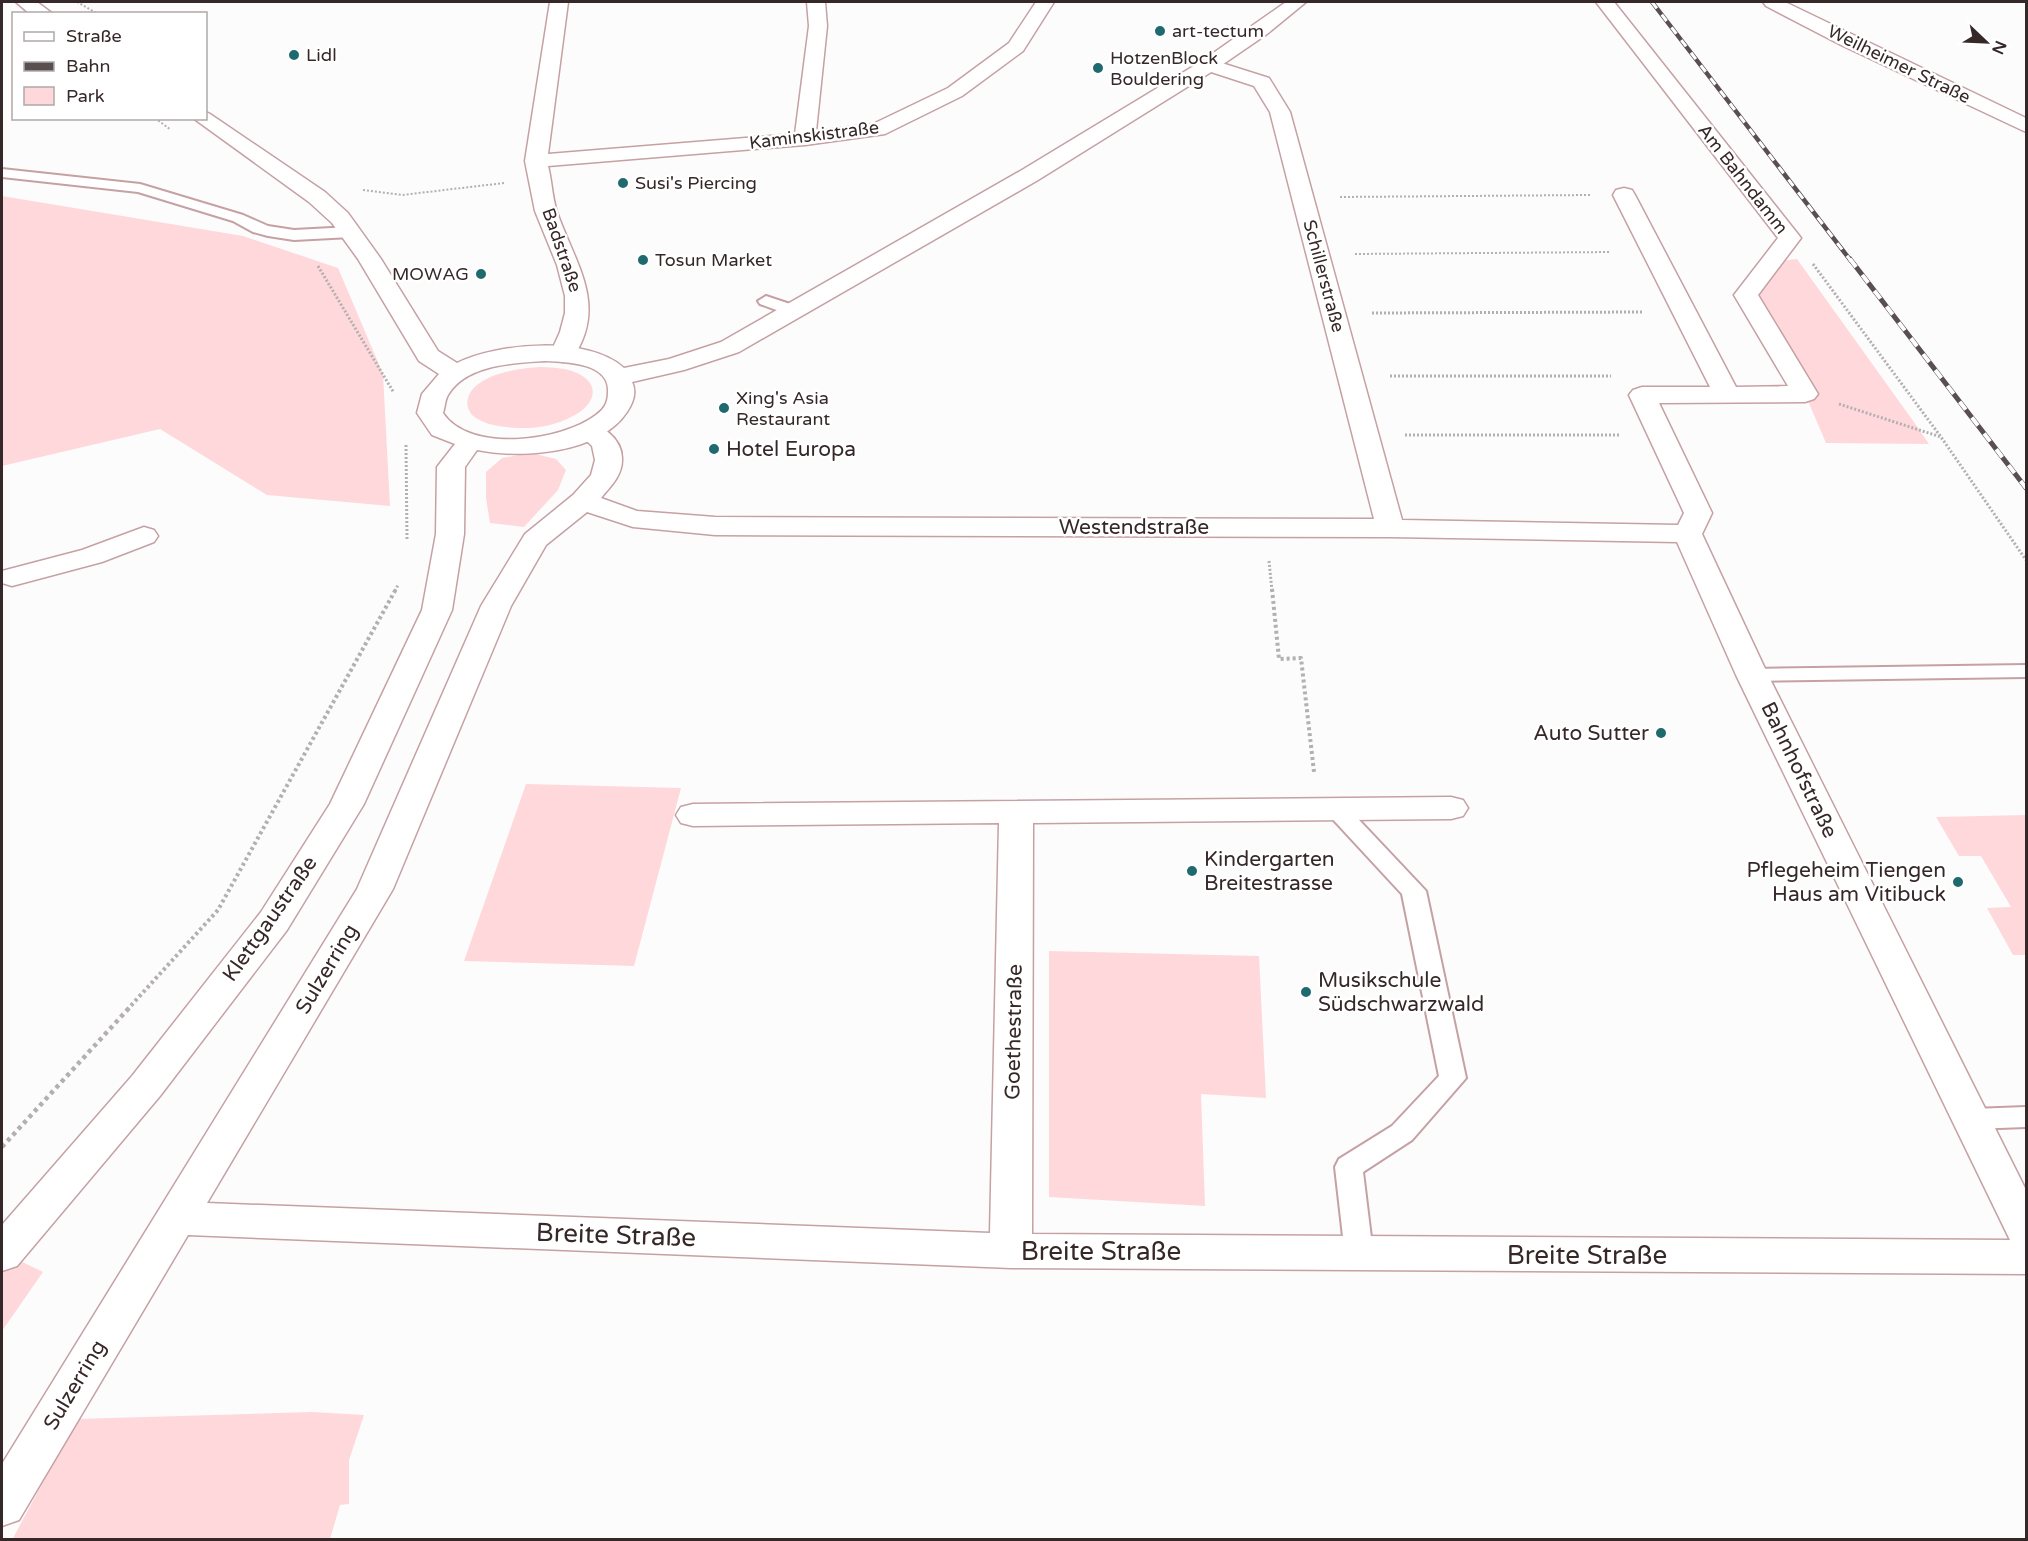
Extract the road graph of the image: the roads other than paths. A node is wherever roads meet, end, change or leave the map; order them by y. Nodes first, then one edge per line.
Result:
1 (25, 2) edge
2 (559, 2) edge
3 (816, 2) edge
4 (1045, 2) edge
5 (1297, 2) edge
6 (1605, 2) edge
7 (1772, 2) edge
8 (41, 12) edge
9 (1209, 66) junction
10 (206, 120) edge
11 (2026, 126) edge
12 (805, 139) junction
13 (539, 170) junction
14 (2, 173) edge
15 (1624, 195) road end
16 (351, 232) junction
17 (766, 301) dead end
18 (793, 311) junction
19 (563, 354) junction
20 (456, 374) junction
21 (618, 377) junction
22 (1727, 394) junction
23 (589, 431) junction
24 (470, 442) junction
25 (583, 501) junction
26 (1390, 528) junction
27 (1688, 534) junction
28 (144, 536) dead end
29 (5, 586) edge
30 (2026, 671) edge
31 (1752, 675) junction
32 (1451, 808) dead end
33 (1327, 809) junction
34 (1017, 813) junction
35 (693, 815) dead end
36 (2026, 1117) edge
37 (1972, 1119) junction
38 (177, 1218) junction
39 (2026, 1230) edge
40 (1011, 1251) junction
41 (2, 1254) edge
42 (1359, 1254) junction
43 (2026, 1257) edge
44 (2, 1505) edge

1 - 8 street
2 - 13 street, Badstraße
3 - 12 street
4 - 12 street, Kaminskistraße
5 - 9 street
6 - 22 street, Am Bahndamm
7 - 11 street, Weilheimer Straße
9 - 18 street
9 - 26 street, Schillerstraße
10 - 16 street
12 - 13 street, Kaminskistraße
13 - 19 street, Badstraße
14 - 16 lane
15 - 22 street
16 - 20 street
17 - 18 lane
18 - 21 street
19 - 20 street
19 - 21 street
20 - 24 street
21 - 23 street
22 - 27 street
23 - 24 street
23 - 25 street, Sulzerring
24 - 41 street, Klettgaustraße
25 - 26 street, Westendstraße
25 - 38 street, Sulzerring
26 - 27 street, Westendstraße
27 - 31 street, Bahnhofstraße
28 - 29 street
30 - 31 lane
31 - 37 street, Bahnhofstraße
32 - 33 street
33 - 34 street
33 - 42 lane
34 - 35 street
34 - 40 street, Goethestraße
36 - 37 lane
37 - 39 street, Bahnhofstraße
38 - 40 street, Breite Straße
38 - 44 street, Sulzerring
40 - 42 street, Breite Straße
42 - 43 street, Breite Straße

